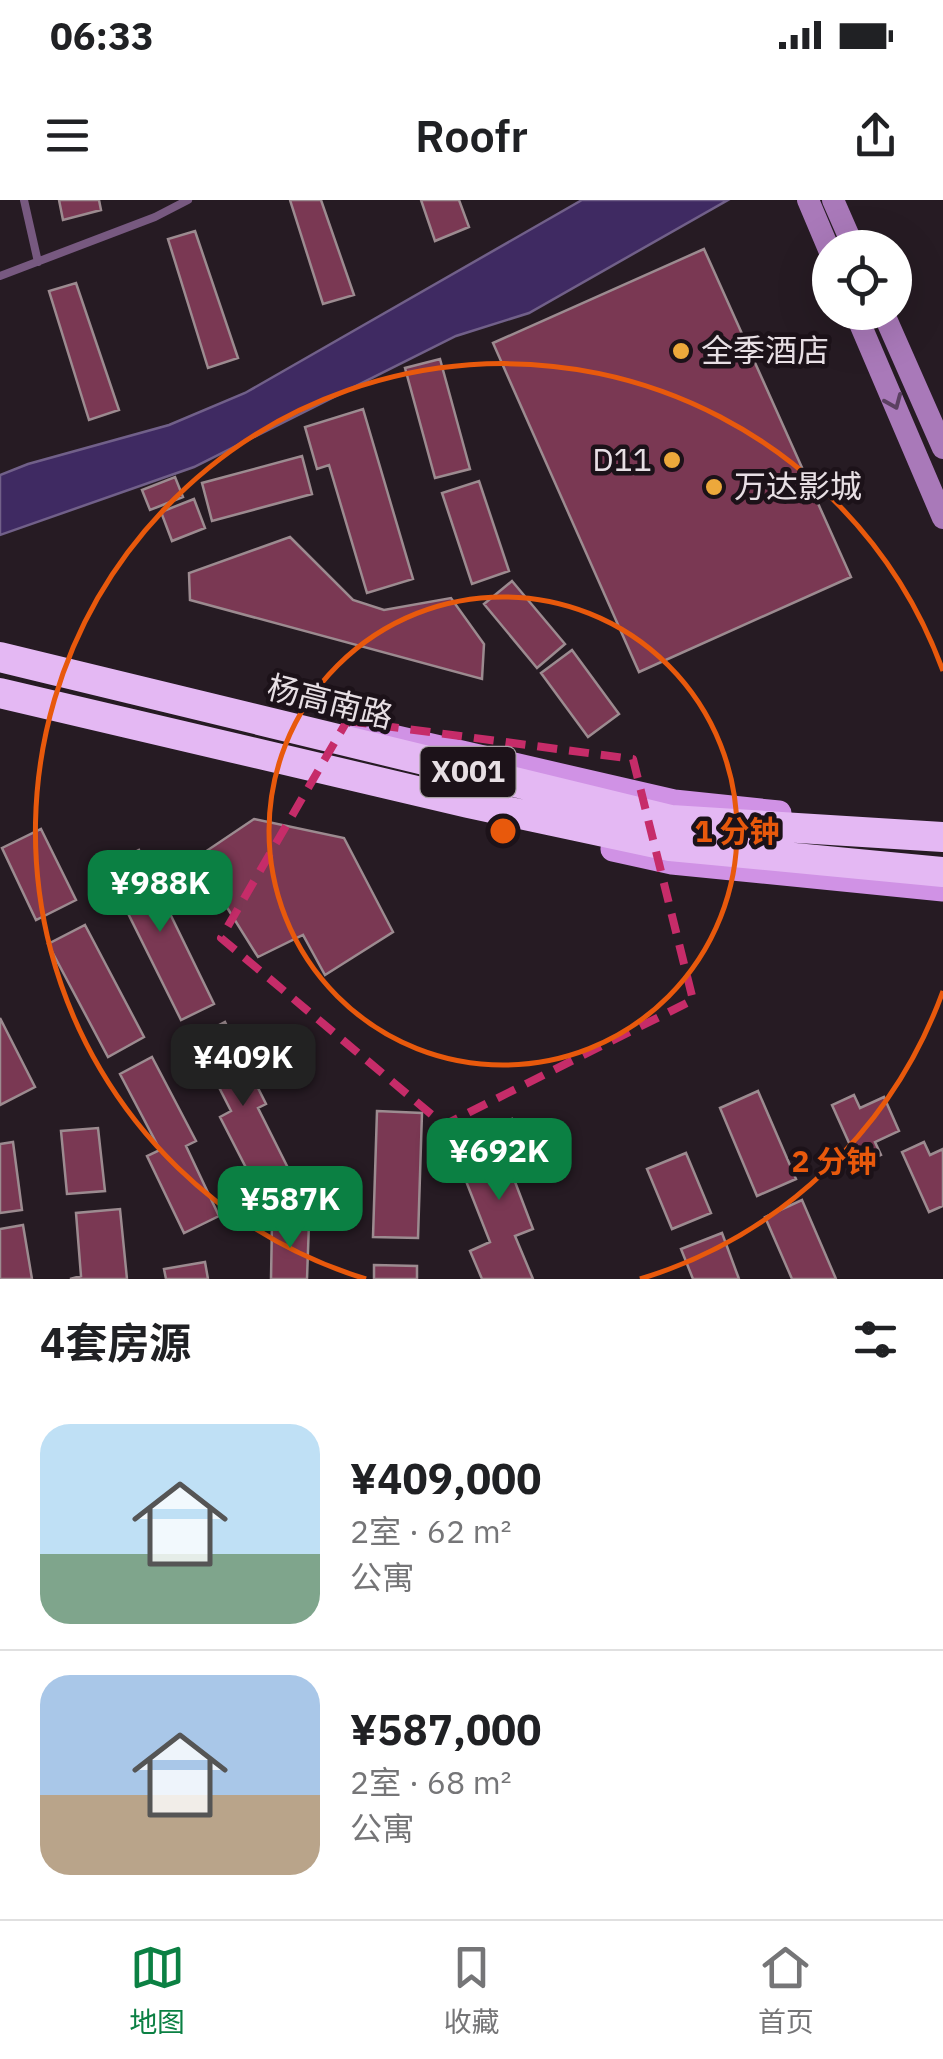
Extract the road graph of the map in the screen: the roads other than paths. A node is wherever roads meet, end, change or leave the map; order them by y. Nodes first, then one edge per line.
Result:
1 (24, 200) edge
2 (188, 200) edge
3 (808, 200) edge
4 (833, 200) edge
5 (821, 230) edge
6 (846, 230) edge
7 (38, 262) junction
8 (0, 276) edge
9 (864, 330) edge
10 (891, 330) edge
11 (943, 448) edge
12 (943, 518) edge
13 (0, 645) edge
14 (0, 657) edge
15 (0, 693) edge
16 (0, 704) edge
17 (943, 824) edge
18 (943, 837) edge
19 (943, 872) edge
20 (943, 889) edge

1 - 7 lane
2 - 7 lane
3 - 5 main road
4 - 6 main road
7 - 8 lane
9 -> 12 main road
10 - 11 main road
13 - 17 main road, 杨高南路 / X001
14 - 18 highway, 杨高南路 / X001
15 - 19 highway, 杨高南路 / X001
16 - 20 main road, X001

